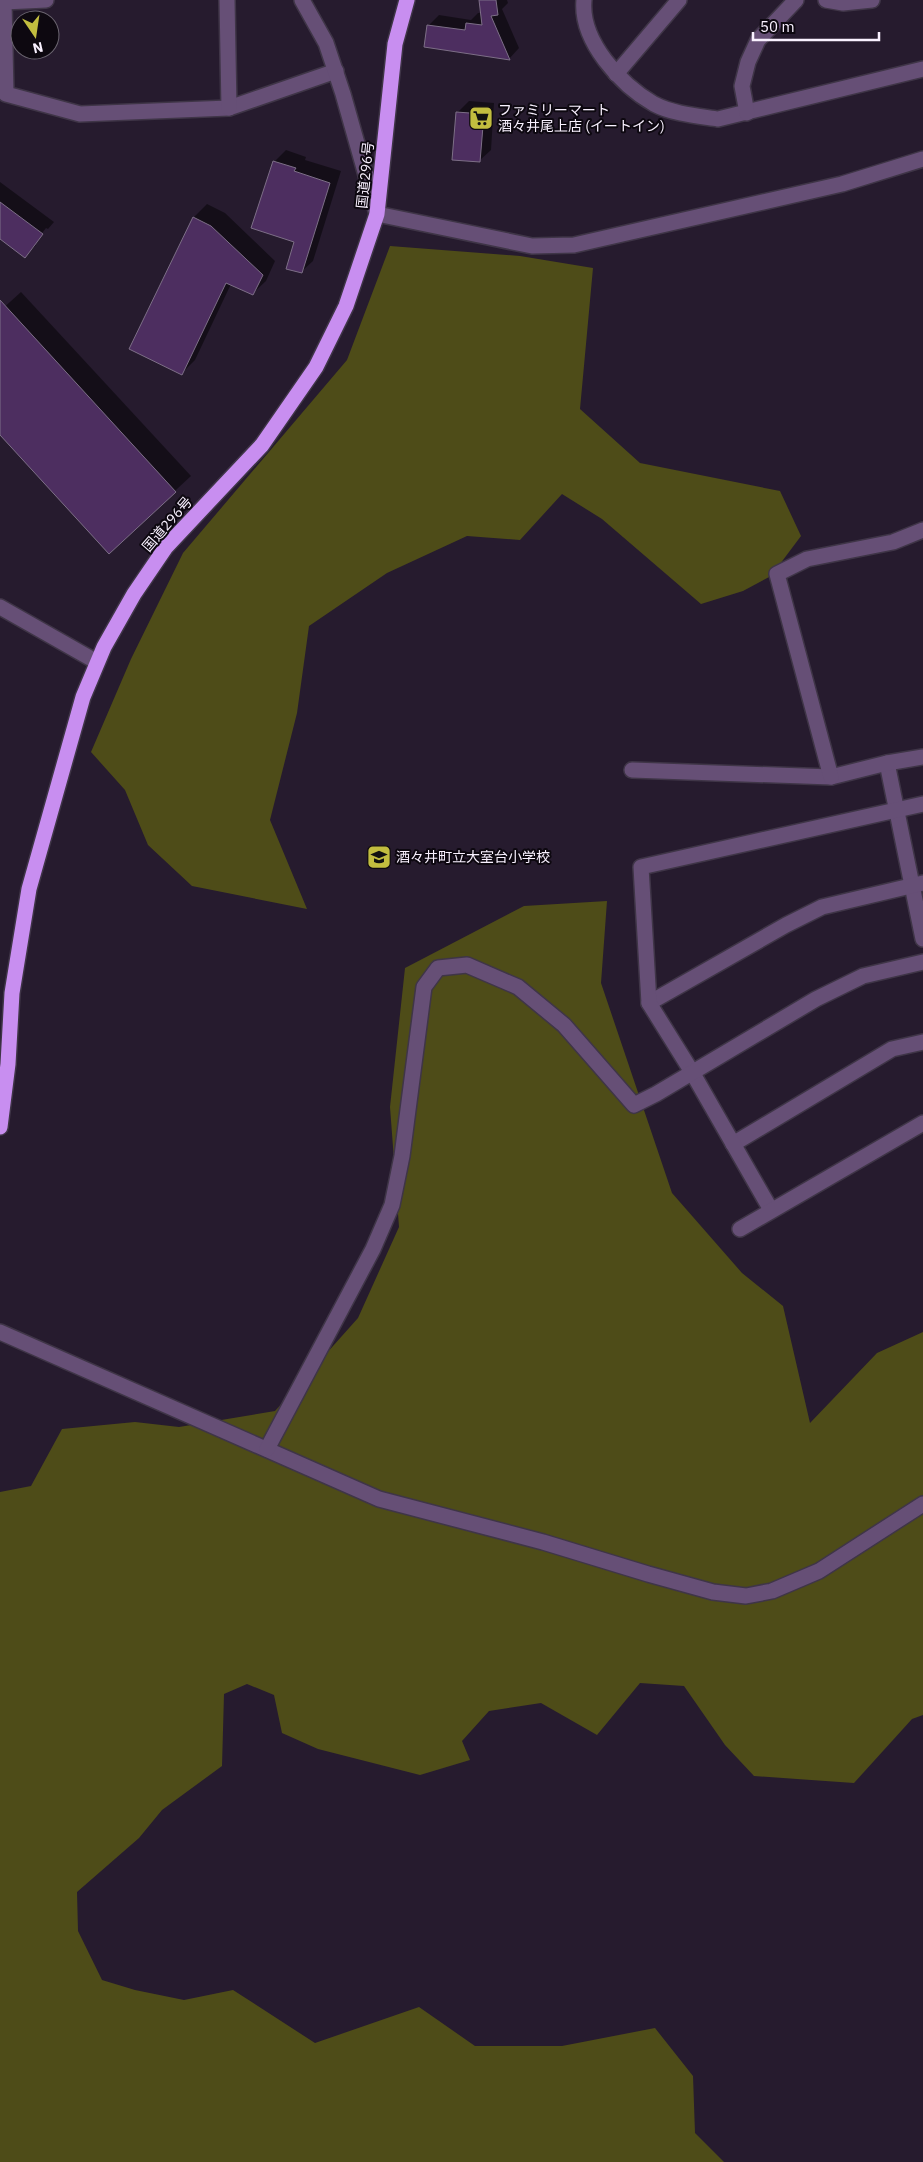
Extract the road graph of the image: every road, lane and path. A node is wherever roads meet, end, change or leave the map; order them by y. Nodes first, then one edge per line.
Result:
1 (46, 0) edge
2 (227, 0) edge
3 (302, 0) edge
4 (407, 0) edge
5 (584, 0) edge
6 (680, 0) edge
7 (796, 0) edge
8 (826, 0) edge
9 (872, 0) edge
10 (923, 69) edge
11 (336, 71) junction
12 (616, 74) junction
13 (229, 108) junction
14 (747, 113) junction
15 (923, 159) edge
16 (378, 214) junction
17 (923, 530) edge
18 (0, 607) edge
19 (97, 662) junction
20 (923, 757) edge
21 (887, 763) junction
22 (632, 770) dead end
23 (831, 777) junction
24 (923, 804) edge
25 (896, 810) junction
26 (917, 884) edge
27 (923, 939) edge
28 (923, 962) edge
29 (649, 1003) junction
30 (923, 1042) edge
31 (692, 1072) junction
32 (923, 1123) edge
33 (0, 1127) edge
34 (733, 1144) junction
35 (771, 1210) junction
36 (740, 1229) dead end
37 (0, 1332) edge
38 (267, 1449) junction
39 (923, 1504) edge

1 - 13 street
2 - 13 street
3 - 11 street
4 - 16 highway, 国道296号
5 - 12 street
6 - 12 street
7 - 14 street
8 - 9 street
10 - 14 street
11 - 13 street
11 - 16 street
12 - 14 street
15 - 16 street
16 - 19 highway, 国道296号
17 - 23 street
18 - 19 street
19 - 33 highway, 国道296号
20 - 21 street
21 - 23 street
21 - 25 street
22 - 23 street
24 - 25 street
25 - 26 street
25 - 29 street
26 - 27 street
26 - 29 street
28 - 31 street
29 - 31 street
30 - 34 street
31 - 34 street
31 - 38 street
32 - 35 street
34 - 35 street
35 - 36 street
37 - 38 street
38 - 39 street

